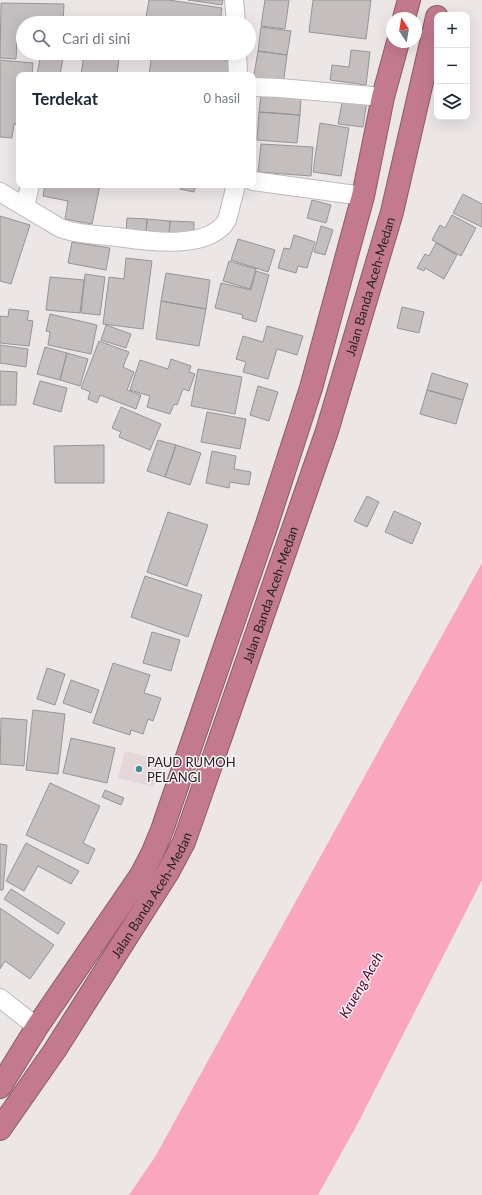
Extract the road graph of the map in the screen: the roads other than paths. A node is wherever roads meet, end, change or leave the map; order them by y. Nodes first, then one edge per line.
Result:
1 (234, 0) edge
2 (409, 0) edge
3 (442, 0) edge
4 (406, 12) edge
5 (438, 12) edge
6 (235, 16) edge
7 (434, 29) edge
8 (396, 48) edge
9 (237, 60) edge
10 (238, 72) edge
11 (256, 87) edge
12 (383, 97) junction
13 (256, 181) edge
14 (29, 188) edge
15 (235, 188) edge
16 (0, 192) edge
17 (363, 196) junction
18 (25, 207) junction
19 (267, 524) junction
20 (292, 531) junction
21 (0, 998) edge
22 (37, 1027) junction
23 (0, 1087) edge
24 (0, 1129) edge

1 - 6 street
2 - 4 highway
3 - 5 highway, Jalan Banda Aceh-Medan
7 - 20 highway, Jalan Banda Aceh-Medan
8 - 12 highway, Jalan Banda Aceh-Medan
9 - 10 street
11 - 12 street
12 - 17 highway, Jalan Banda Aceh-Medan
13 - 17 street
14 - 18 street
15 - 18 street
16 - 18 street
17 - 19 highway, Jalan Banda Aceh-Medan
19 - 20 highway
19 - 22 highway, Jalan Banda Aceh-Medan
20 - 24 highway, Jalan Banda Aceh-Medan
21 - 22 street
22 - 23 highway, Jalan Banda Aceh-Medan

